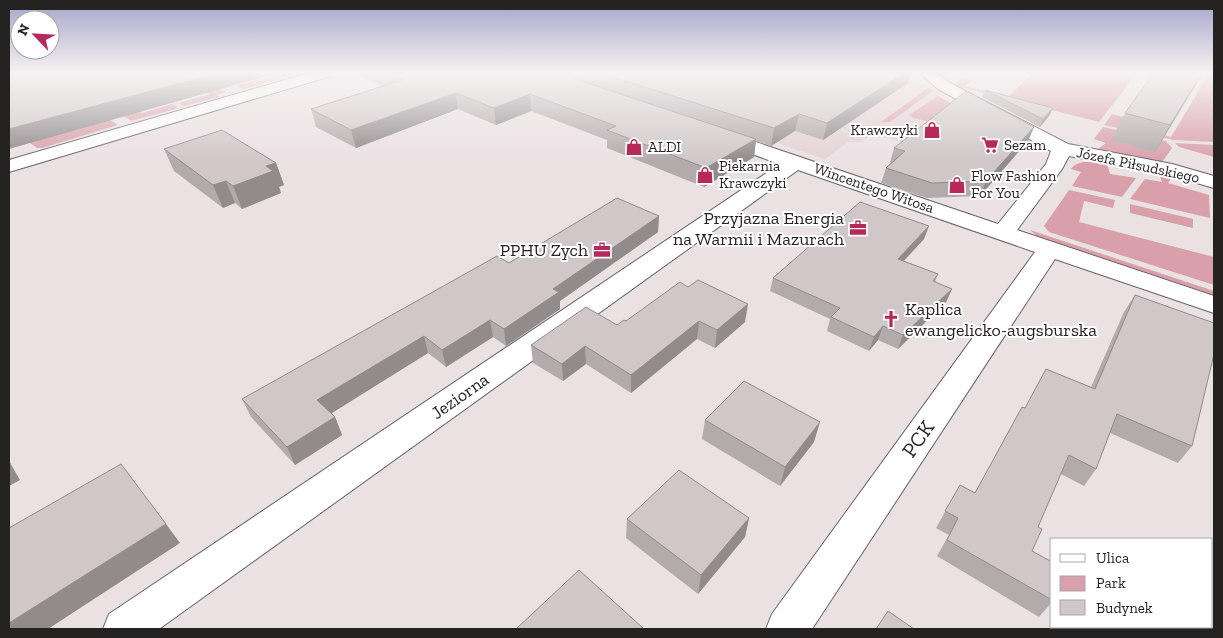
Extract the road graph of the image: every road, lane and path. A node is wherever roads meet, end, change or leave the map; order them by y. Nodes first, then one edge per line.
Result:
1 (224, 103) edge
2 (975, 103) edge
3 (702, 130) edge
4 (1062, 149) junction
5 (796, 162) junction
6 (9, 166) edge
7 (1214, 182) edge
8 (1003, 233) junction
9 (1050, 250) junction
10 (1214, 305) edge
11 (124, 629) edge
12 (787, 629) edge

1 - 6 street
2 - 4 street, Józefa Piłsudskiego
3 - 5 street, Wincentego Witosa
4 - 7 street, Józefa Piłsudskiego
4 - 8 street, Józefa Piłsudskiego
5 - 8 street, Wincentego Witosa
5 - 11 street, Jeziorna
8 - 9 street, Wincentego Witosa
9 - 10 street, Wincentego Witosa
9 - 12 street, PCK

